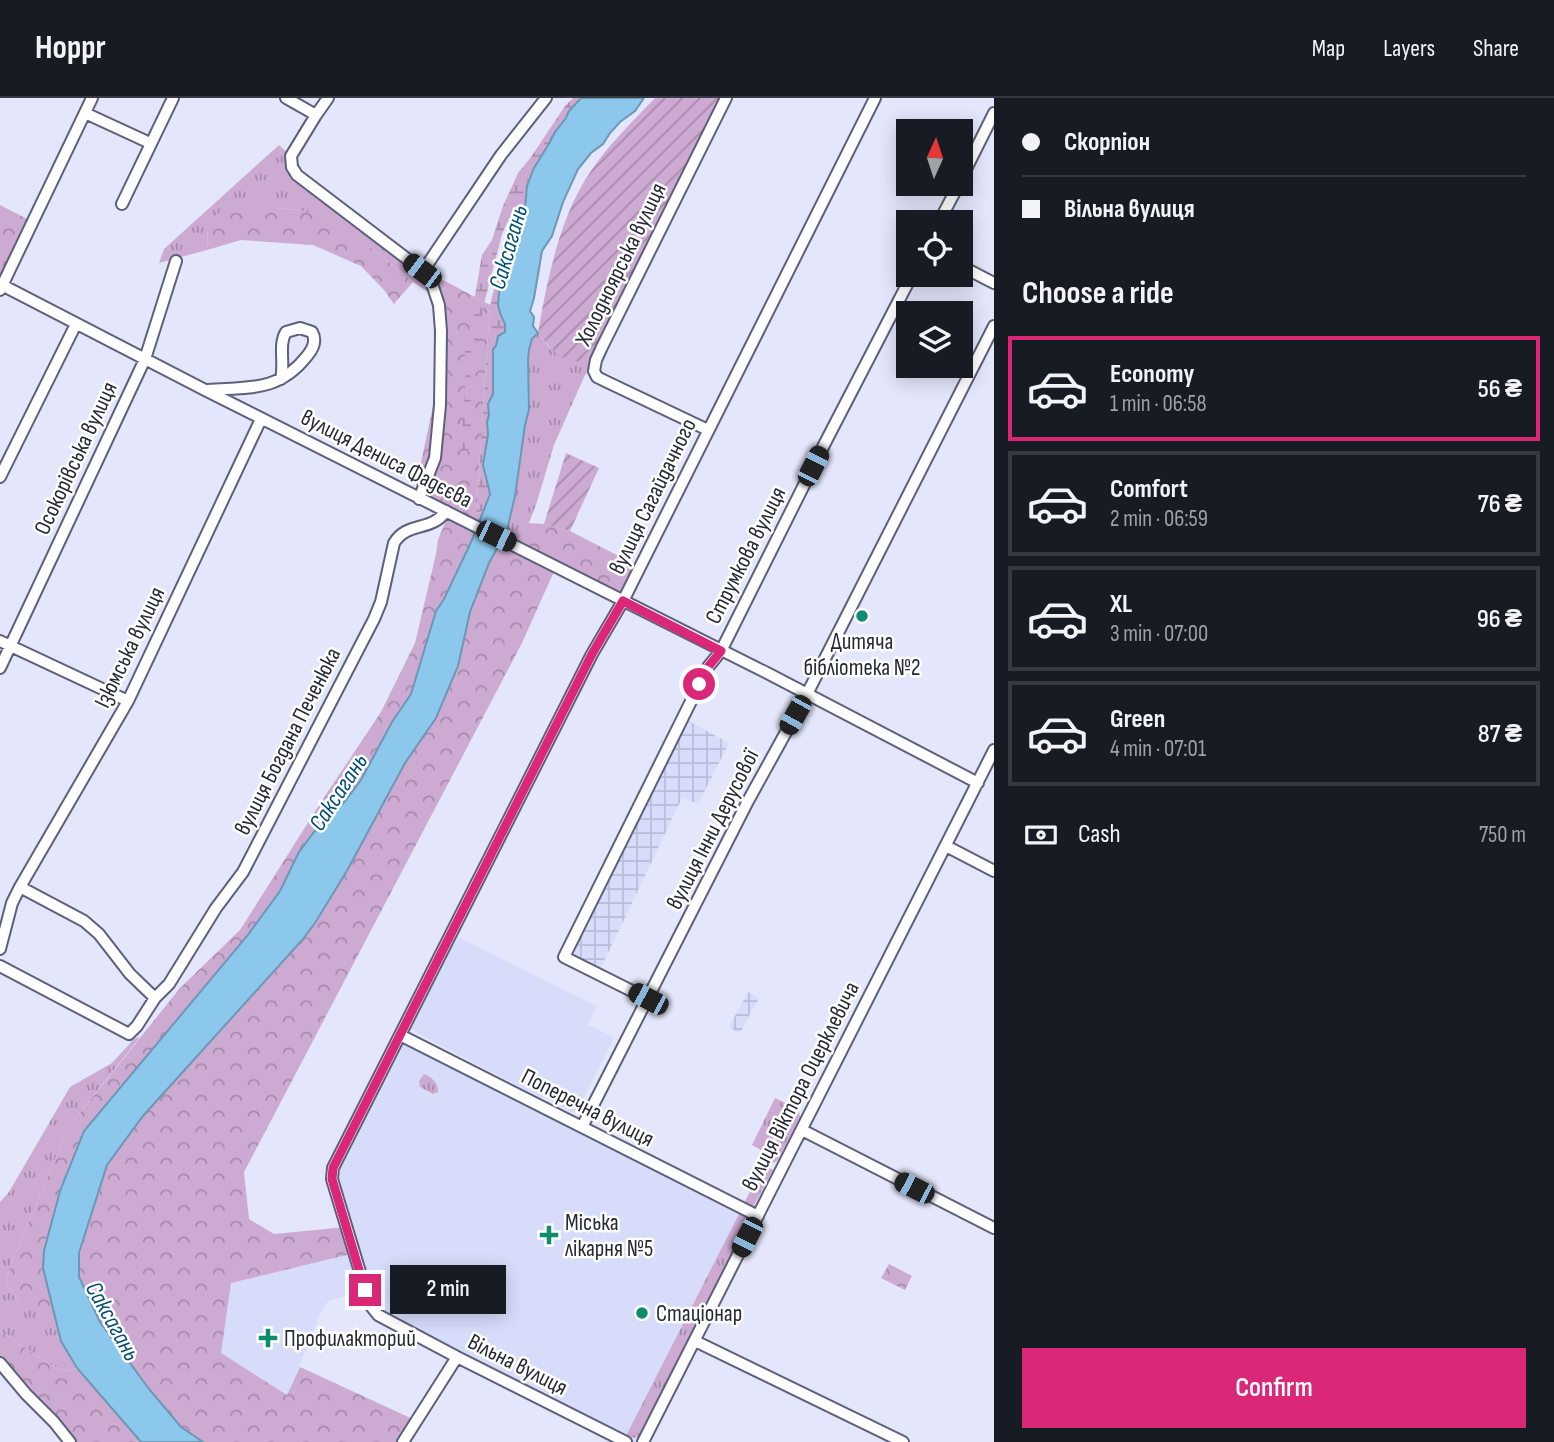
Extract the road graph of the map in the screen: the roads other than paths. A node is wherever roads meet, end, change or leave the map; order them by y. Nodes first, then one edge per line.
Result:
1 (92, 98) edge
2 (173, 98) edge
3 (286, 98) edge
4 (328, 98) edge
5 (546, 98) edge
6 (726, 98) edge
7 (875, 98) edge
8 (85, 113) junction
9 (994, 113) edge
10 (316, 115) junction
11 (150, 143) junction
12 (973, 155) edge
13 (122, 204) dead end
14 (176, 261) dead end
15 (422, 271) junction
16 (973, 272) edge
17 (994, 283) edge
18 (1, 287) edge
19 (906, 287) edge
20 (76, 324) junction
21 (994, 326) edge
22 (145, 359) junction
23 (281, 379) junction
24 (205, 390) junction
25 (261, 419) junction
26 (708, 430) junction
27 (0, 477) edge
28 (419, 499) junction
29 (448, 512) junction
30 (623, 601) junction
31 (5, 643) edge
32 (721, 651) junction
33 (0, 668) edge
34 (807, 694) junction
35 (128, 701) junction
36 (994, 750) edge
37 (978, 783) junction
38 (946, 846) junction
39 (994, 871) edge
40 (20, 887) junction
41 (0, 949) edge
42 (0, 966) edge
43 (155, 999) junction
44 (648, 999) junction
45 (400, 1035) junction
46 (582, 1128) junction
47 (802, 1130) junction
48 (758, 1216) junction
49 (994, 1228) edge
50 (355, 1253) joint
51 (695, 1341) junction
52 (457, 1357) junction
53 (0, 1363) edge
54 (70, 1442) edge
55 (403, 1442) edge
56 (626, 1442) edge
57 (643, 1442) edge
58 (903, 1442) edge

1 - 8 street
2 - 11 street
3 - 10 street
4 - 10 street
5 - 15 street
6 - 26 street, Холодноярська вулиця
7 - 26 street, вулиця Сагайдачного
8 - 11 street
8 - 18 street
9 - 12 street
10 - 15 street
11 - 13 street
14 - 22 street, Осокорівська вулиця
15 - 28 street
16 - 17 street
18 - 20 street, вулиця Дениса Фадєєва
19 - 32 street, Струмкова вулиця
20 - 22 street, вулиця Дениса Фадєєва
20 - 27 street
21 - 34 street, вулиця Інни Дерусової
22 - 24 street, вулиця Дениса Фадєєва
22 - 31 street, Осокорівська вулиця
23 - 23 street
23 - 24 street
24 - 25 street, вулиця Дениса Фадєєва
25 - 28 street, вулиця Дениса Фадєєва
25 - 35 street, Ізюмська вулиця
26 - 30 street, вулиця Сагайдачного
28 - 29 street, вулиця Дениса Фадєєва
29 - 30 street, вулиця Дениса Фадєєва
29 - 43 street, вулиця Богдана Печенюка
30 - 32 street, вулиця Дениса Фадєєва
30 - 45 street, вулиця Сагайдачного
31 - 33 street, Осокорівська вулиця
31 - 35 street
32 - 34 street, вулиця Дениса Фадєєва
32 - 44 street, Струмкова вулиця
34 - 37 street, вулиця Дениса Фадєєва
34 - 44 street, вулиця Інни Дерусової
35 - 40 street, Ізюмська вулиця
36 - 37 street, вулиця Віктора Оцерклевича
37 - 38 street, вулиця Віктора Оцерклевича
38 - 39 street
38 - 47 street, вулиця Віктора Оцерклевича
40 - 41 street
40 - 43 street
42 - 43 street, вулиця Богдана Печенюка
44 - 46 street, вулиця Інни Дерусової
45 - 46 street, Поперечна вулиця
45 - 50 street, вулиця Сагайдачного
46 - 48 street, Поперечна вулиця
47 - 48 street, вулиця Віктора Оцерклевича
47 - 49 street
48 - 51 street, вулиця Віктора Оцерклевича
50 - 52 street, Вільна вулиця
51 - 57 street, вулиця Віктора Оцерклевича
51 - 58 street
52 - 55 street
52 - 56 street, Вільна вулиця
53 - 54 street

